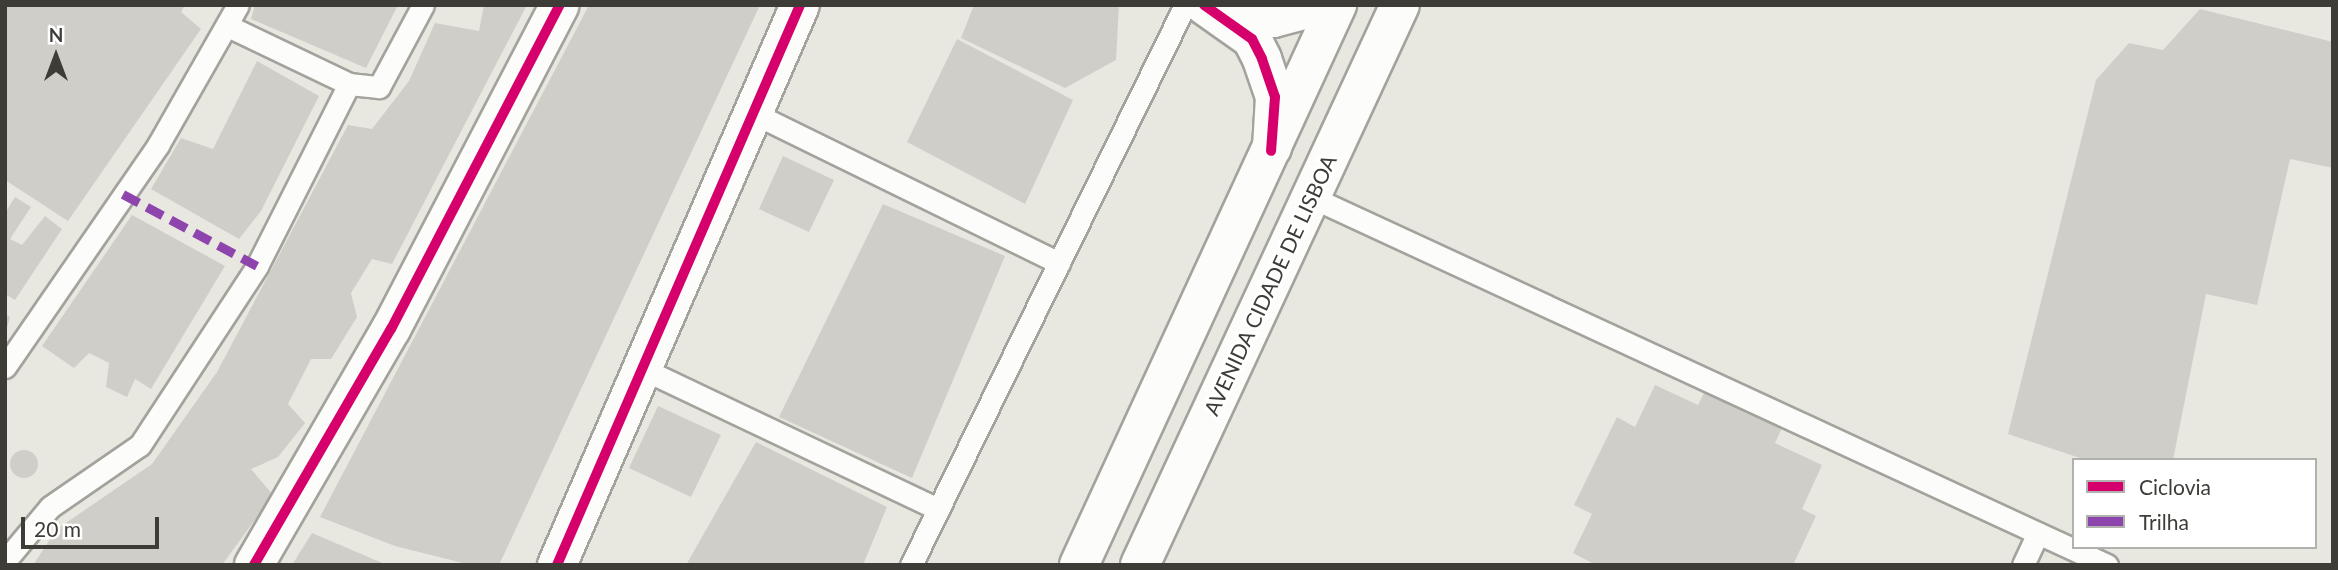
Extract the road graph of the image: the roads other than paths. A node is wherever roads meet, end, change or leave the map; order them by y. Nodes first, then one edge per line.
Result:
1 (238, 5) edge
2 (423, 5) edge
3 (560, 5) edge
4 (800, 5) edge
5 (1185, 5) edge
6 (1204, 5) edge
7 (1220, 5) edge
8 (1323, 5) edge
9 (1337, 5) edge
10 (1400, 5) edge
11 (230, 27) junction
12 (349, 84) junction
13 (753, 113) junction
14 (1271, 152) junction
15 (1311, 197) junction
16 (1059, 263) junction
17 (5, 367) edge
18 (643, 369) junction
19 (938, 509) junction
20 (2038, 533) junction
21 (2072, 549) edge
22 (2072, 549) edge
23 (5, 561) edge
24 (254, 565) edge
25 (557, 565) edge
26 (911, 565) edge
27 (1079, 565) edge
28 (1140, 565) edge
29 (2023, 565) edge
30 (2107, 565) edge

1 - 11 lane
2 - 12 lane
3 - 24 street
4 - 13 street
5 - 16 lane
6 - 14 street
7 - 8 street
9 - 14 street
10 - 15 street, AVENIDA CIDADE DE LISBOA
11 - 12 lane
11 - 17 lane
12 - 23 lane
13 - 16 lane
13 - 18 street
14 - 27 street
15 - 20 lane
15 - 28 street, AVENIDA CIDADE DE LISBOA
16 - 19 lane
18 - 19 lane
18 - 25 street
19 - 26 lane
20 - 22 lane
20 - 29 lane
21 - 30 lane

